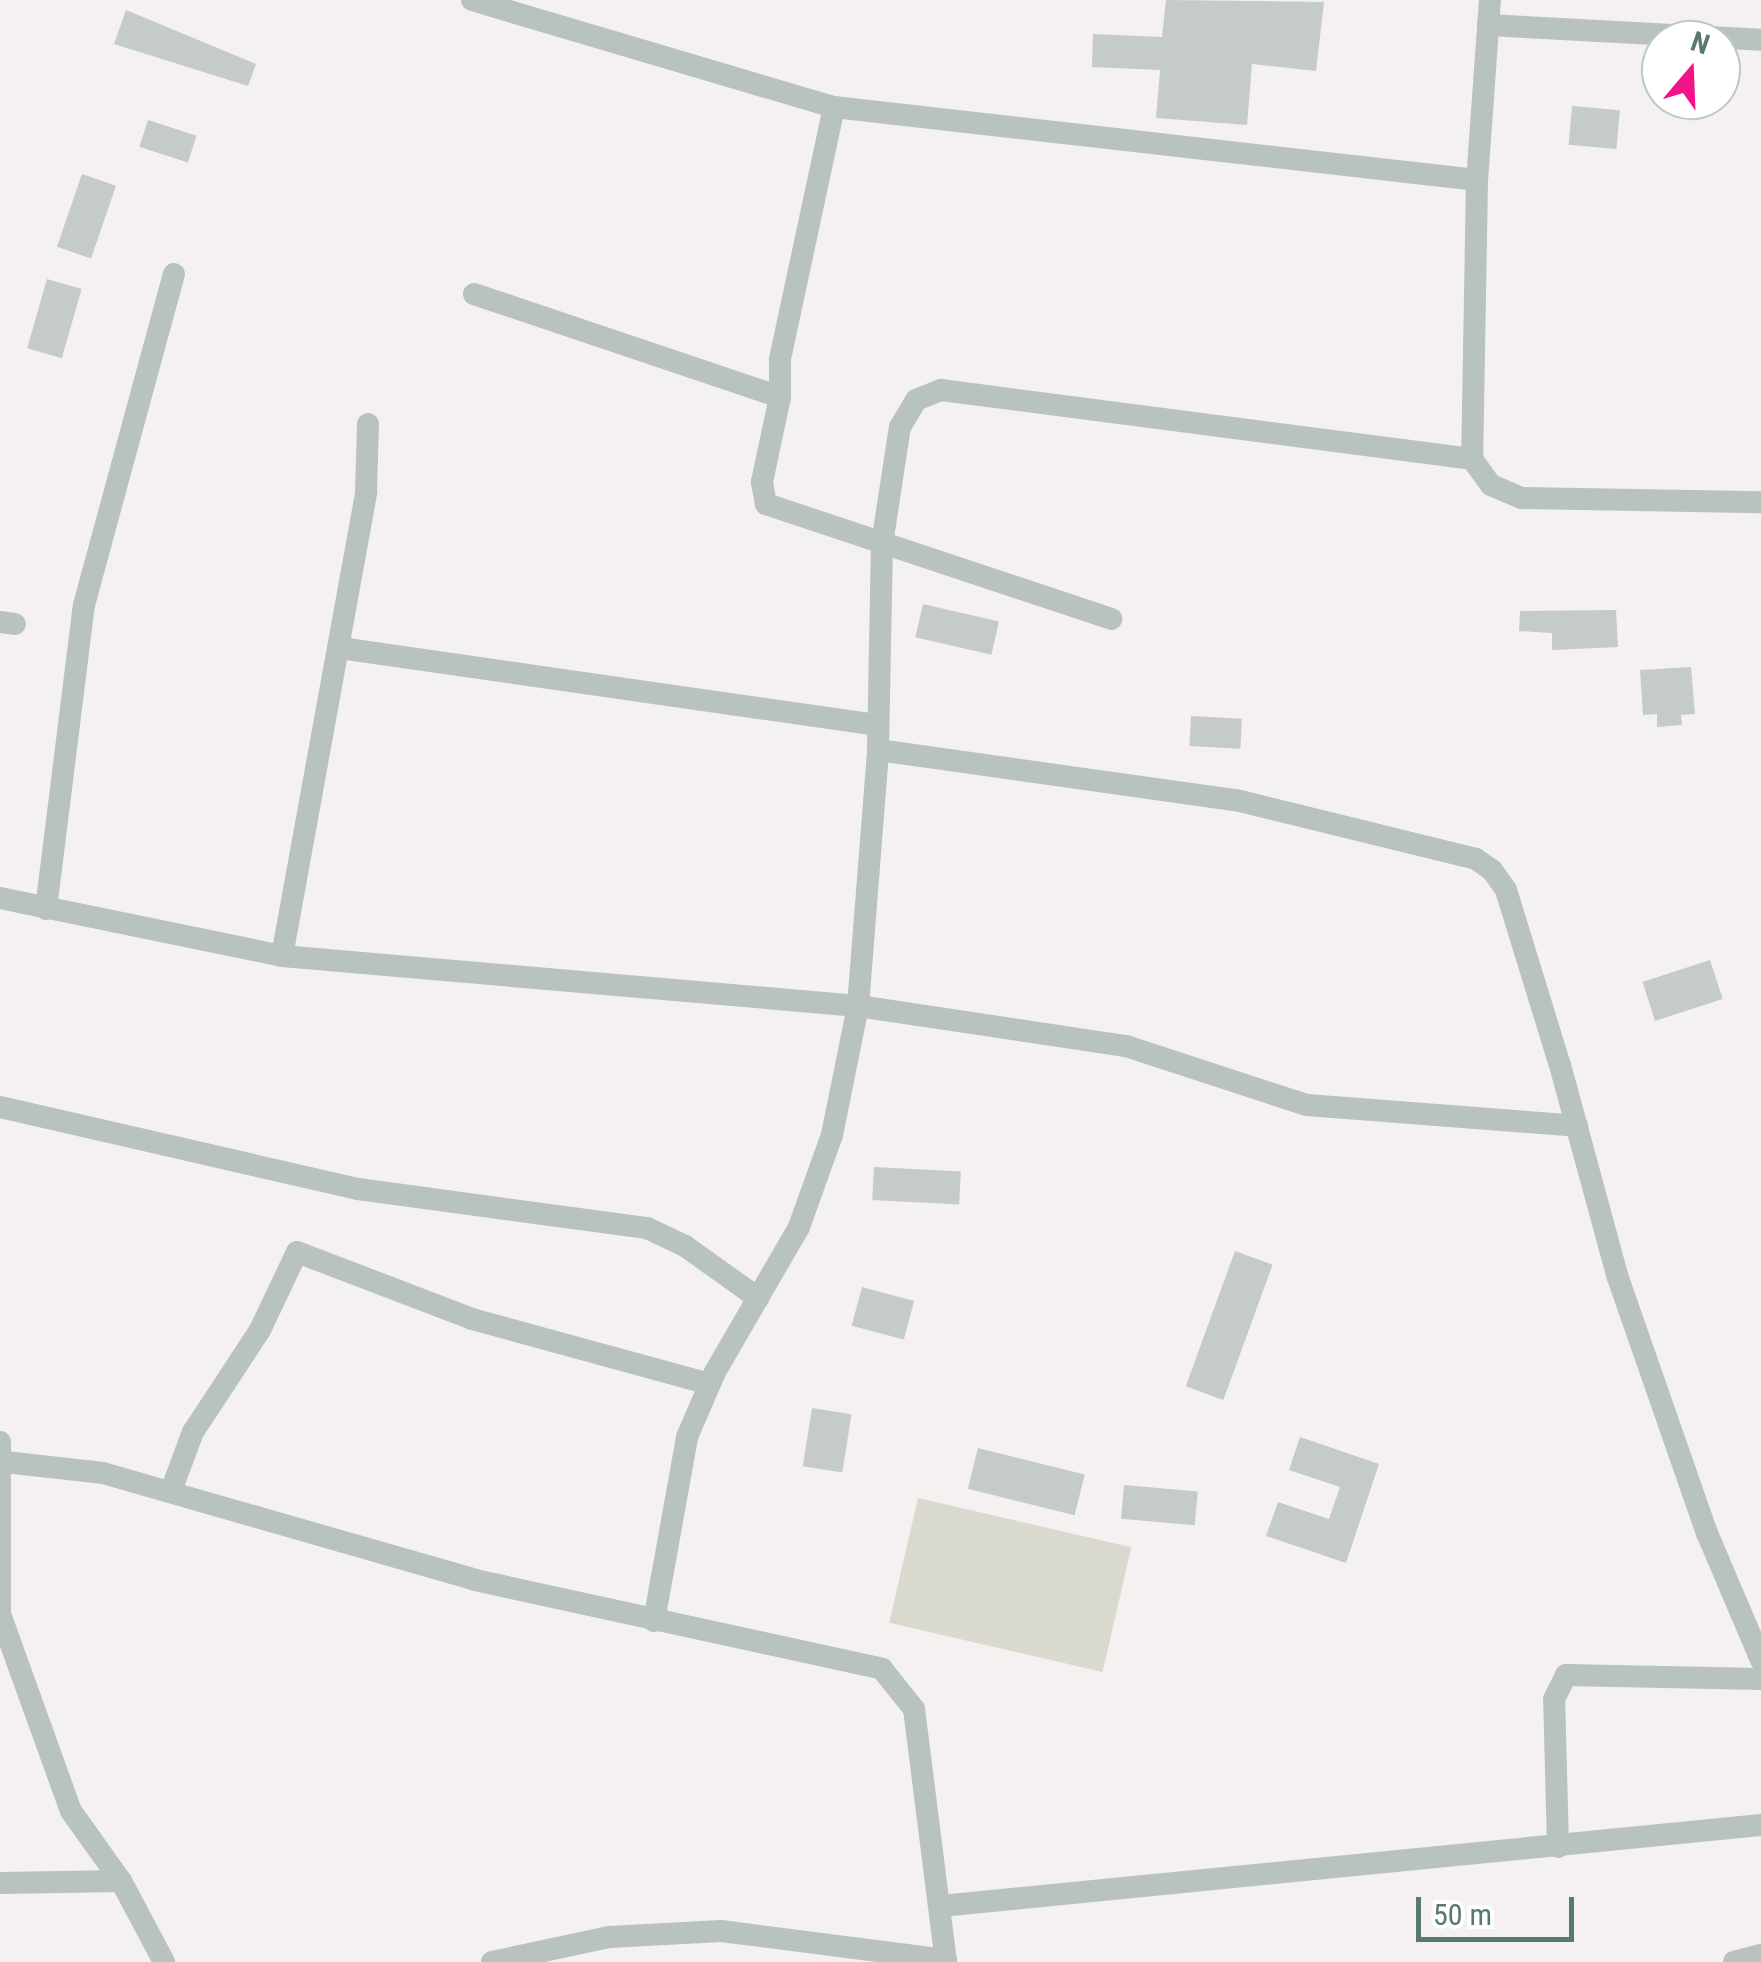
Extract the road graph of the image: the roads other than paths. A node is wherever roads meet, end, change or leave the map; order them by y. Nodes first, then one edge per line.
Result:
1 (472, 0) edge
2 (1490, 0) edge
3 (1488, 25) junction
4 (1761, 40) edge
5 (834, 107) junction
6 (1477, 180) junction
7 (174, 274) dead end
8 (474, 294) dead end
9 (780, 397) junction
10 (368, 424) dead end
11 (1472, 459) junction
12 (1761, 502) edge
13 (882, 544) junction
14 (1111, 619) dead end
15 (340, 648) junction
16 (877, 725) junction
17 (878, 750) junction
18 (0, 898) edge
19 (46, 909) junction
20 (282, 956) junction
21 (858, 1006) junction
22 (0, 1107) edge
23 (1576, 1126) junction
24 (758, 1298) junction
25 (709, 1384) junction
26 (2, 1452) edge
27 (171, 1491) junction
28 (0, 1614) edge
29 (654, 1622) junction
30 (1761, 1660) edge
31 (1761, 1678) edge
32 (1761, 1826) edge
33 (1558, 1848) junction
34 (121, 1880) junction
35 (0, 1883) edge
36 (941, 1906) junction
37 (551, 1956) edge
38 (1761, 1956) edge
39 (946, 1961) edge
40 (164, 1962) edge
41 (492, 1962) edge
42 (1734, 1962) edge

1 - 5 street
2 - 3 street
3 - 4 street
3 - 6 street
5 - 6 street
5 - 9 street
6 - 11 street
7 - 19 street
8 - 9 street
9 - 13 street
10 - 15 street
11 - 12 street
11 - 13 street
13 - 14 street
13 - 16 street
15 - 16 street
15 - 20 street
16 - 17 street
17 - 21 street
17 - 23 street
18 - 19 street
19 - 20 street
20 - 21 street
21 - 23 street
21 - 24 street
22 - 24 street
23 - 30 street
24 - 25 street
25 - 27 street
25 - 29 street
26 - 27 street
26 - 28 street
27 - 29 street
28 - 34 street
29 - 36 street
31 - 33 street
32 - 33 street
33 - 36 street
34 - 35 street
34 - 40 street
36 - 39 street
37 - 39 street
37 - 41 street
38 - 42 street

